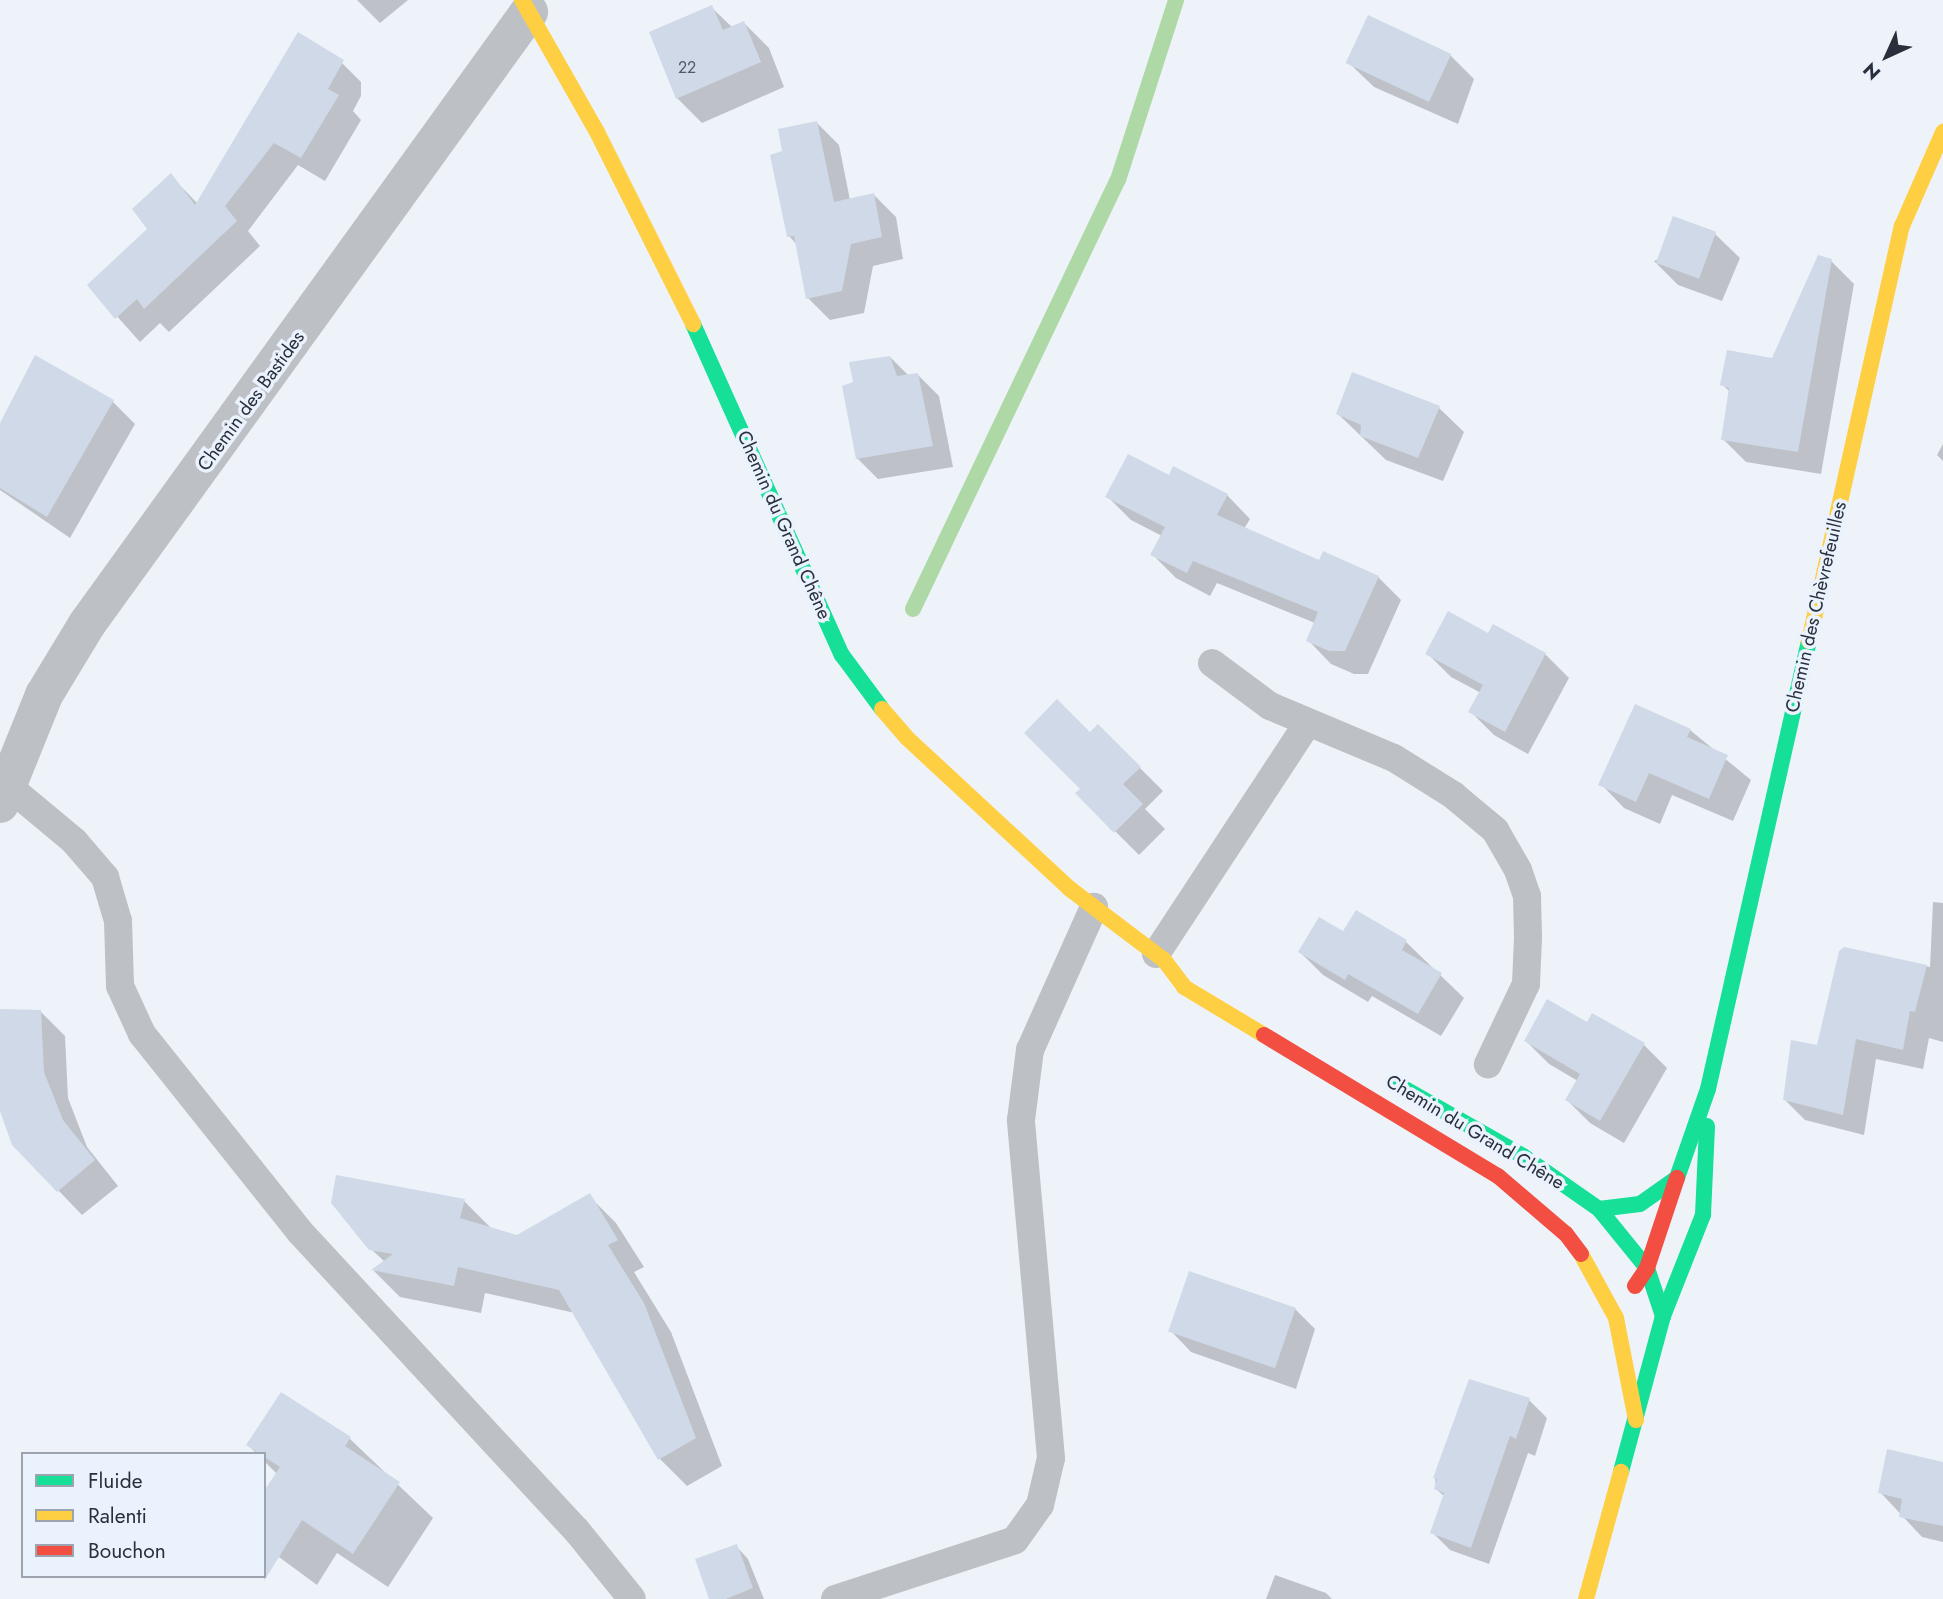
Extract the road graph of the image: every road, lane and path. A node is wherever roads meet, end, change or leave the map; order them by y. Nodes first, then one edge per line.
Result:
1 (526, 6) edge
2 (1943, 132) edge
3 (1212, 663) dead end
4 (1307, 724) junction
5 (4, 795) edge
6 (1094, 907) junction
7 (1160, 957) junction
8 (1194, 968) dead end
9 (1488, 1064) dead end
10 (1382, 1076) dead end
11 (1708, 1089) junction
12 (1677, 1178) junction
13 (1599, 1209) junction
14 (1647, 1268) junction
15 (1663, 1316) junction
16 (1616, 1318) junction
17 (1636, 1420) junction
18 (632, 1599) edge
19 (835, 1599) edge
20 (1586, 1599) edge

1 - 5 street, Chemin des Bastides
1 - 6 main road, Chemin du Grand Chêne
2 - 11 main road, Chemin des Chèvrefeuilles
3 - 4 lane
4 - 7 lane
4 - 9 lane
5 - 18 lane
6 - 7 main road, Chemin du Grand Chêne
6 - 19 lane
7 - 8 main road, Chemin du Grand Chêne
7 - 16 main road, Chemin du Grand Chêne
10 - 13 main road, Chemin du Grand Chêne
11 - 12 main road, Chemin des Chèvrefeuilles
11 - 15 main road, Chemin des Chèvrefeuilles
12 - 13 main road
12 - 14 main road, Chemin des Chèvrefeuilles
13 - 14 main road, Chemin du Grand Chêne
14 - 15 main road, Chemin du Grand Chêne
14 - 16 main road, Chemin des Chèvrefeuilles
15 - 17 main road
16 - 17 main road, Chemin du Grand Chêne
17 - 20 main road

